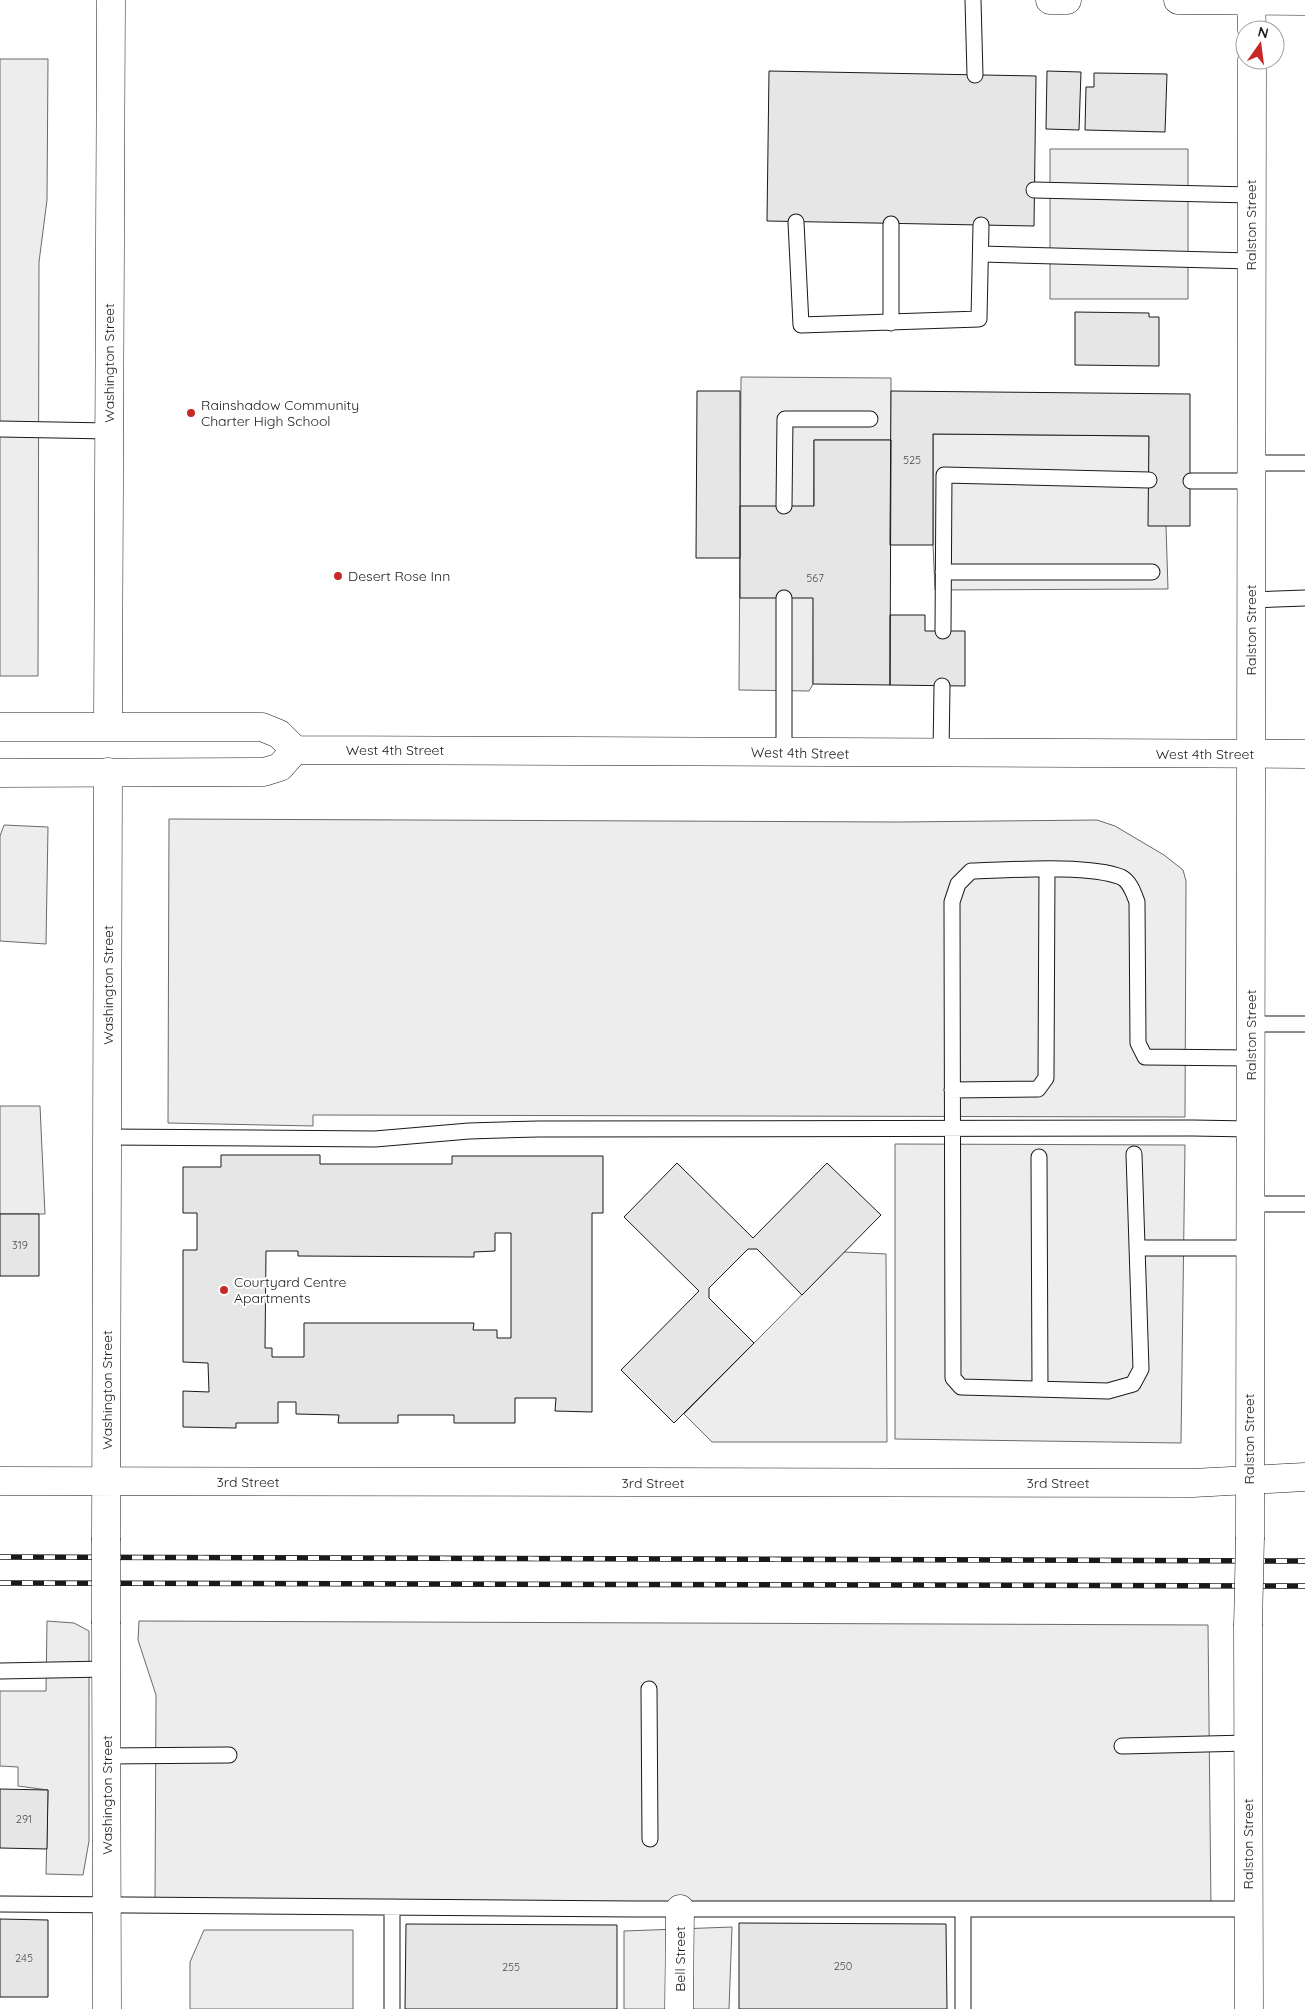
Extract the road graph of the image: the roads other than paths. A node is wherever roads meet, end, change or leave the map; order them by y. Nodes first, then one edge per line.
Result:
1 (110, 0) edge
2 (973, 0) edge
3 (1050, 0) edge
4 (1067, 0) edge
5 (1178, 0) edge
6 (1251, 1) edge
7 (1305, 1) edge
8 (1252, 20) edge
9 (1252, 70) edge
10 (975, 75) dead end
11 (1034, 190) dead end
12 (1251, 195) junction
13 (796, 222) dead end
14 (891, 224) dead end
15 (981, 225) dead end
16 (981, 254) junction
17 (1251, 261) junction
18 (891, 323) junction
19 (870, 419) dead end
20 (0, 429) edge
21 (109, 431) junction
22 (1305, 463) edge
23 (1251, 472) junction
24 (1149, 480) dead end
25 (1190, 480) dead end
26 (784, 506) dead end
27 (943, 572) junction
28 (1152, 572) dead end
29 (784, 598) dead end
30 (1305, 598) edge
31 (1251, 600) junction
32 (943, 631) dead end
33 (942, 686) dead end
34 (108, 726) junction
35 (0, 727) edge
36 (295, 750) junction
37 (784, 753) junction
38 (941, 754) junction
39 (1252, 754) junction
40 (1305, 754) edge
41 (108, 772) junction
42 (0, 773) edge
43 (1047, 870) junction
44 (1251, 1024) junction
45 (1305, 1024) edge
46 (1251, 1058) junction
47 (952, 1090) junction
48 (952, 1129) junction
49 (1251, 1129) junction
50 (107, 1137) junction
51 (1134, 1154) dead end
52 (1038, 1156) dead end
53 (1251, 1204) junction
54 (1305, 1204) edge
55 (1137, 1248) junction
56 (1250, 1248) junction
57 (1040, 1389) junction
58 (1305, 1477) edge
59 (0, 1481) edge
60 (1249, 1481) junction
61 (106, 1482) junction
62 (106, 1668) junction
63 (0, 1671) edge
64 (649, 1689) dead end
65 (1248, 1743) junction
66 (1122, 1746) dead end
67 (229, 1755) dead end
68 (106, 1756) junction
69 (650, 1839) dead end
70 (0, 1904) edge
71 (107, 1904) junction
72 (392, 1907) junction
73 (1248, 1908) junction
74 (680, 1909) junction
75 (963, 1909) junction
76 (107, 2009) edge
77 (392, 2009) edge
78 (679, 2009) edge
79 (963, 2009) edge
80 (1249, 2009) edge

1 - 21 street, Washington Street
2 - 10 lane
3 - 4 street
5 - 6 street
6 - 7 street
6 - 8 street
9 - 12 street, Ralston Street
11 - 12 lane
12 - 17 street, Ralston Street
13 - 18 lane
14 - 18 lane
15 - 16 lane
16 - 17 lane
16 - 18 lane
17 - 23 street, Ralston Street
19 - 26 lane
20 - 21 lane
21 - 34 street, Washington Street
22 - 23 lane
23 - 25 lane
23 - 31 street, Ralston Street
24 - 27 lane
27 - 28 lane
27 - 32 lane
29 - 37 lane
30 - 31 lane
31 - 39 street, Ralston Street
33 - 38 lane
34 - 35 street
34 - 36 street
36 - 37 street, West 4th Street
36 - 41 street
37 - 38 street, West 4th Street
38 - 39 street, West 4th Street
39 - 40 street, West 4th Street
39 - 44 street, Ralston Street
41 - 42 street
41 - 50 street, Washington Street
43 - 46 lane
43 - 47 lane
43 - 47 lane
44 - 45 lane
44 - 46 street, Ralston Street
46 - 49 street, Ralston Street
47 - 48 lane
48 - 49 lane
48 - 50 lane
48 - 57 lane
49 - 53 street, Ralston Street
50 - 61 street, Washington Street
51 - 55 lane
52 - 57 lane
53 - 54 lane
53 - 56 street, Ralston Street
55 - 56 lane
55 - 57 lane
56 - 60 street, Ralston Street
58 - 60 street, 3rd Street
59 - 61 street, 3rd Street
60 - 61 street, 3rd Street
60 - 65 street, Ralston Street, bridge
61 - 62 street, Washington Street, bridge
62 - 63 lane
62 - 68 street, Washington Street
64 - 69 lane
65 - 66 lane
65 - 73 street, Ralston Street
67 - 68 lane
68 - 71 street, Washington Street
70 - 71 lane
71 - 72 lane
71 - 76 street, Washington Street
72 - 74 lane
72 - 77 lane
73 - 75 lane
73 - 80 street, Ralston Street
74 - 75 lane
74 - 78 street, Bell Street
75 - 79 lane

